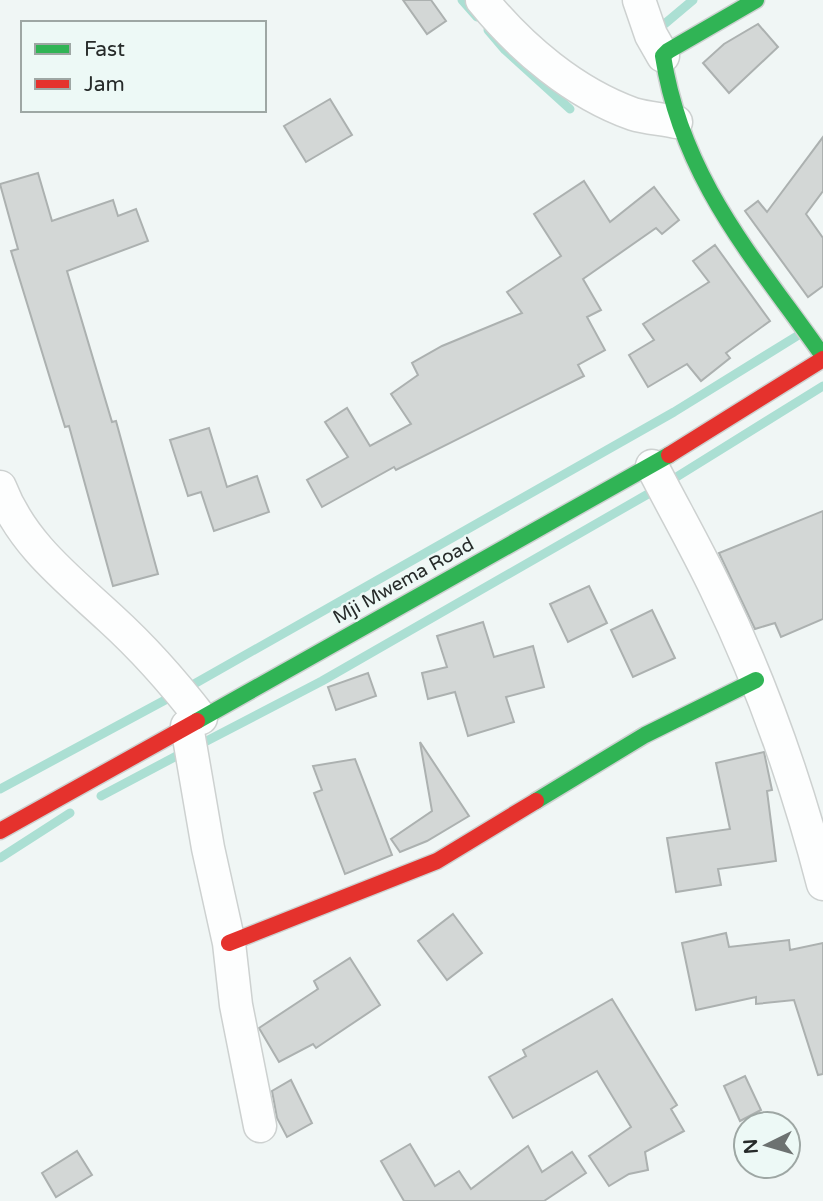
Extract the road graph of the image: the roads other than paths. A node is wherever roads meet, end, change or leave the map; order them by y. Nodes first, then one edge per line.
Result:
1 (482, 0) edge
2 (639, 0) edge
3 (756, 0) edge
4 (663, 56) junction
5 (676, 122) junction
6 (823, 358) edge
7 (652, 466) junction
8 (0, 488) edge
9 (755, 680) junction
10 (194, 722) junction
11 (0, 831) edge
12 (823, 884) edge
13 (229, 943) junction
14 (260, 1126) dead end

1 - 5 street
2 - 4 street
3 - 4 street
4 - 5 street
5 - 6 street
6 - 7 street, Mji Mwema Road
7 - 9 street
7 - 10 street, Mji Mwema Road
8 - 10 street
9 - 12 street
9 - 13 street
10 - 11 street, Mji Mwema Road
10 - 13 street
13 - 14 street

